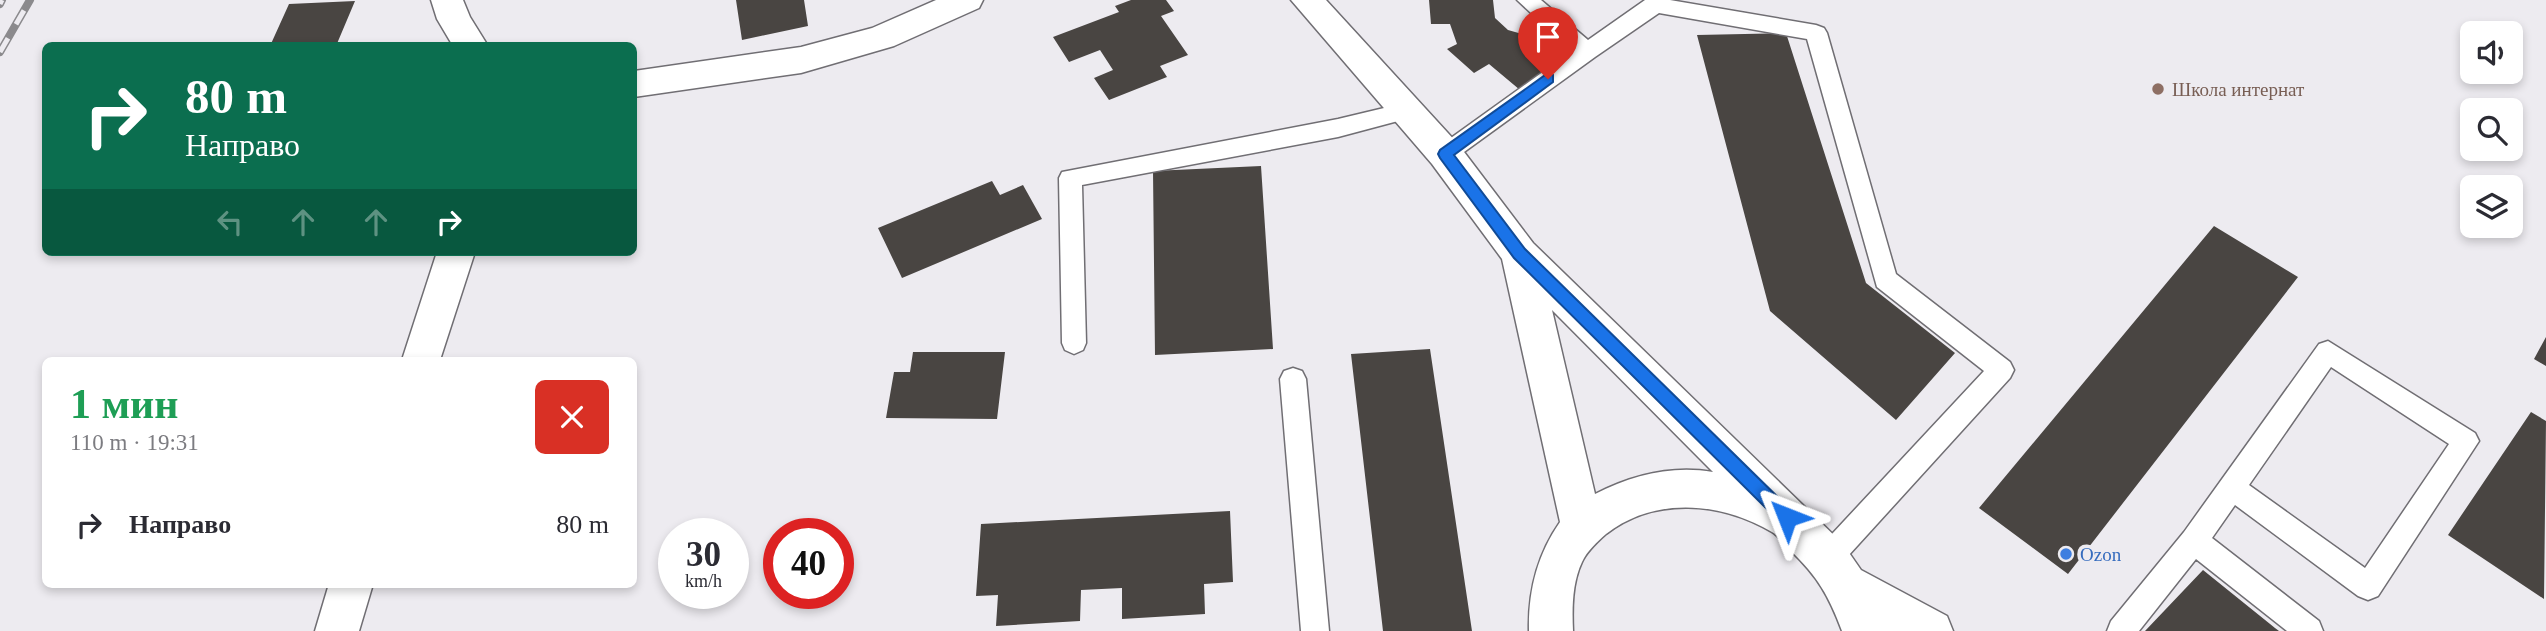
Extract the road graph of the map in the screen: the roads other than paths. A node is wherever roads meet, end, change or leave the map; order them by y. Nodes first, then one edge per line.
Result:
1 (447, 0) edge
2 (967, 0) edge
3 (1307, 0) edge
4 (1527, 0) edge
5 (1655, 2) edge
6 (468, 42) edge
7 (1587, 51) junction
8 (637, 84) edge
9 (1405, 111) junction
10 (1445, 154) junction
11 (1520, 254) junction
12 (455, 256) edge
13 (1074, 343) dead end
14 (422, 357) edge
15 (1293, 379) dead end
16 (2232, 488) junction
17 (1582, 527) junction
18 (2194, 541) junction
19 (1827, 559) junction
20 (350, 588) edge
21 (337, 631) edge
22 (1315, 631) edge
23 (1550, 631) edge
24 (1864, 631) edge
25 (1931, 631) edge
26 (2121, 631) edge
27 (2309, 631) edge

1 - 6 street
2 - 8 street
3 - 9 street
4 - 7 lane
5 - 7 lane
5 - 19 lane
7 - 10 lane
9 - 10 street
9 - 13 lane
10 - 11 street
11 - 17 street
11 - 19 street
12 - 14 street
15 - 22 lane
16 - 16 lane
16 - 18 lane
17 - 19 street
17 - 23 street
18 - 26 lane
18 - 27 lane
19 - 24 street
19 - 25 street
20 - 21 street

